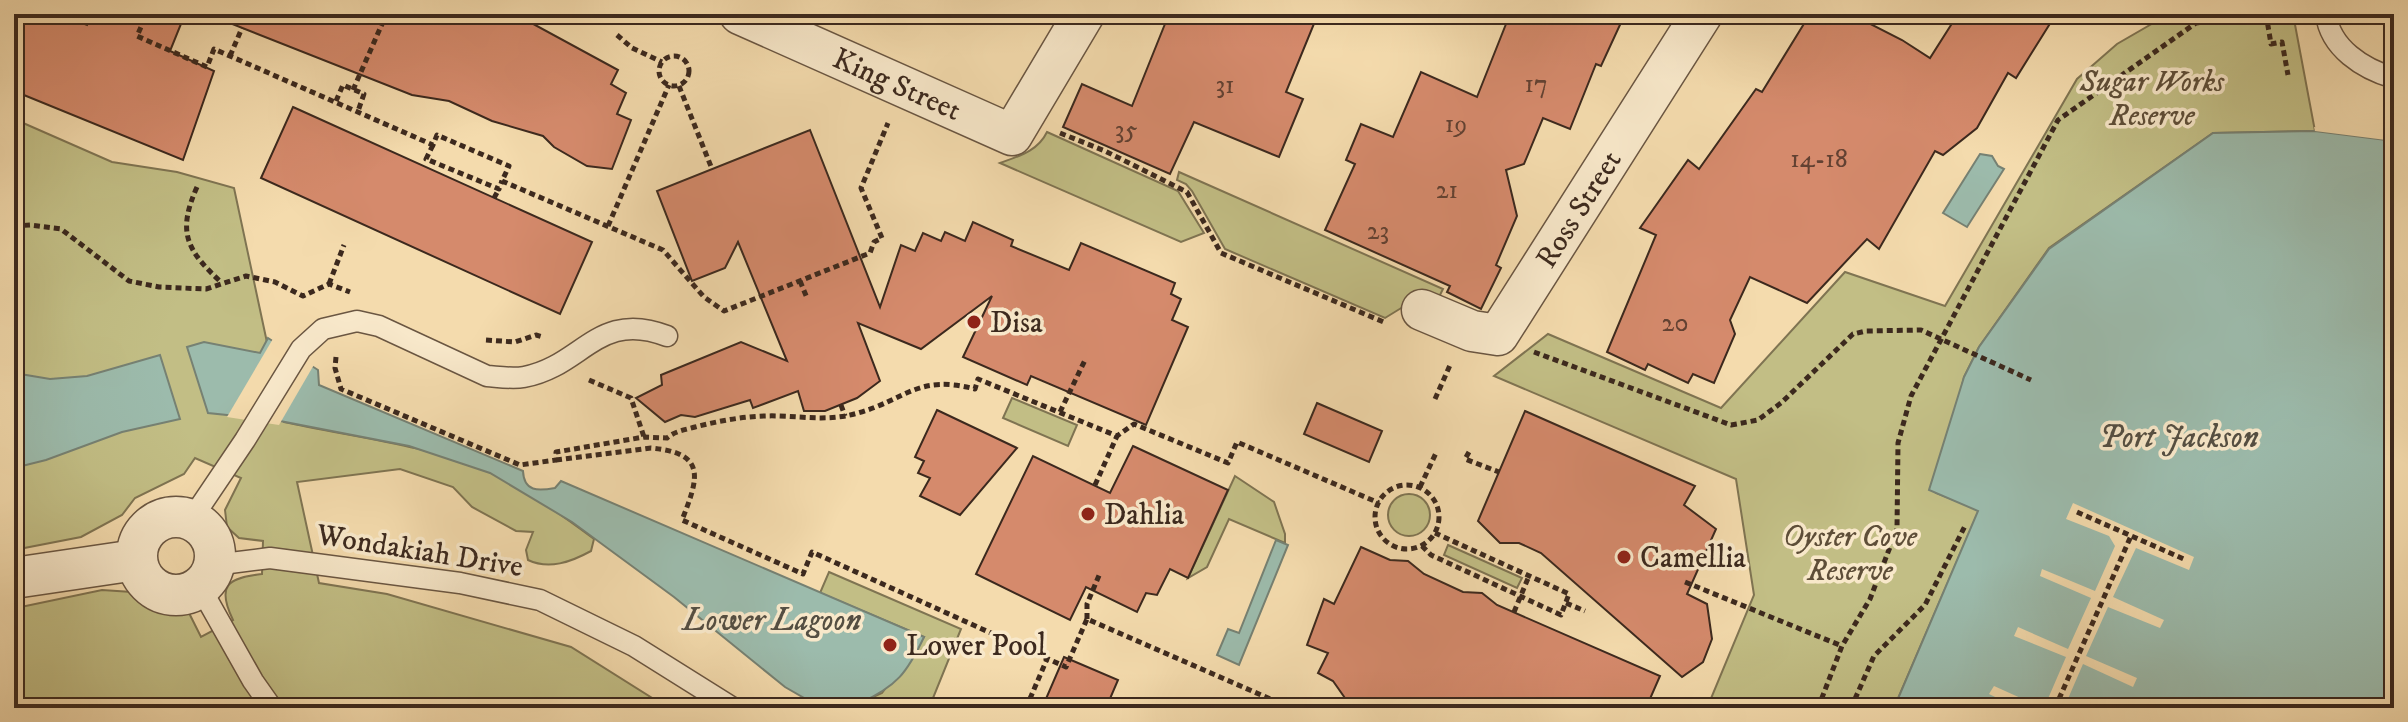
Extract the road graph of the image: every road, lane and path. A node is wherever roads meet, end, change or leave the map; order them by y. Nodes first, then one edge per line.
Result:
1 (136, 14) edge
2 (740, 14) edge
3 (1084, 14) edge
4 (1702, 14) edge
5 (2255, 14) edge
6 (2266, 14) edge
7 (2326, 14) edge
8 (386, 15) edge
9 (242, 28) dead end
10 (617, 35) dead end
11 (230, 56) junction
12 (662, 62) junction
13 (2288, 75) dead end
14 (2394, 78) edge
15 (669, 85) junction
16 (679, 86) junction
17 (353, 90) junction
18 (336, 102) junction
19 (358, 111) junction
20 (1017, 126) junction
21 (882, 138) dead end
22 (433, 145) junction
23 (712, 169) dead end
24 (502, 181) junction
25 (197, 187) dead end
26 (499, 189) junction
27 (494, 198) dead end
28 (608, 226) junction
29 (344, 245) dead end
30 (800, 281) junction
31 (222, 284) dead end
32 (329, 284) dead end
33 (807, 298) dead end
34 (1422, 310) dead end
35 (1369, 315) dead end
36 (335, 325) junction
37 (667, 336) dead end
38 (1942, 339) junction
39 (1534, 352) dead end
40 (1455, 355) dead end
41 (1086, 358) dead end
42 (2031, 380) dead end
43 (1435, 399) dead end
44 (841, 405) dead end
45 (1060, 412) junction
46 (845, 416) junction
47 (1117, 436) junction
48 (1469, 452) dead end
49 (1436, 453) dead end
50 (556, 460) junction
51 (1499, 472) dead end
52 (1095, 485) dead end
53 (1420, 487) junction
54 (1379, 503) junction
55 (2077, 512) dead end
56 (191, 520) junction
57 (1966, 524) dead end
58 (1435, 533) junction
59 (2131, 536) junction
60 (1422, 546) junction
61 (136, 560) junction
62 (2186, 560) dead end
63 (1100, 573) dead end
64 (207, 576) junction
65 (1529, 576) junction
66 (14, 578) edge
67 (1685, 582) dead end
68 (1521, 596) junction
69 (1566, 603) junction
70 (1585, 611) dead end
71 (1514, 612) dead end
72 (1087, 619) junction
73 (1842, 646) junction
74 (1047, 659) junction
75 (272, 708) edge
76 (733, 708) edge
77 (1026, 708) edge
78 (1291, 708) edge
79 (1818, 708) edge
80 (1851, 708) edge
81 (2055, 708) edge

1 - 11 path
2 - 20 street, King Street
3 - 20 street
4 - 34 street, Ross Street
5 - 38 path
6 - 13 path
7 - 14 lane
8 - 17 path
9 - 11 path
10 - 12 path
11 - 18 path
12 - 15 path
12 - 16 path
15 - 16 path
15 - 28 path
16 - 23 path
17 - 18 path
17 - 19 path
18 - 19 path
19 - 22 path
20 - 35 path
21 - 30 path
22 - 24 path
22 - 26 path
24 - 26 path
24 - 28 path
25 - 31 path
26 - 27 path
28 - 30 path
29 - 32 path
30 - 33 path
36 - 37 lane
36 - 50 path
36 - 56 lane
38 - 39 path
38 - 42 path
38 - 73 path
40 - 43 path
41 - 45 path
44 - 46 path
45 - 46 path
45 - 47 path
46 - 50 path
47 - 52 path
47 - 54 path
48 - 51 path
49 - 53 path
50 - 74 path
53 - 54 path
53 - 58 path
54 - 60 path
55 - 59 path
56 - 61 street
56 - 64 street
57 - 80 path
58 - 60 path
58 - 65 path
59 - 62 path
59 - 81 path
60 - 68 path
61 - 64 street
61 - 66 street
63 - 72 path
64 - 75 lane
64 - 76 lane, Wondakiah Drive
65 - 68 path
65 - 69 path
67 - 73 path
68 - 69 path
68 - 71 path
69 - 70 path
72 - 74 path
72 - 78 path
73 - 79 path
74 - 77 path

